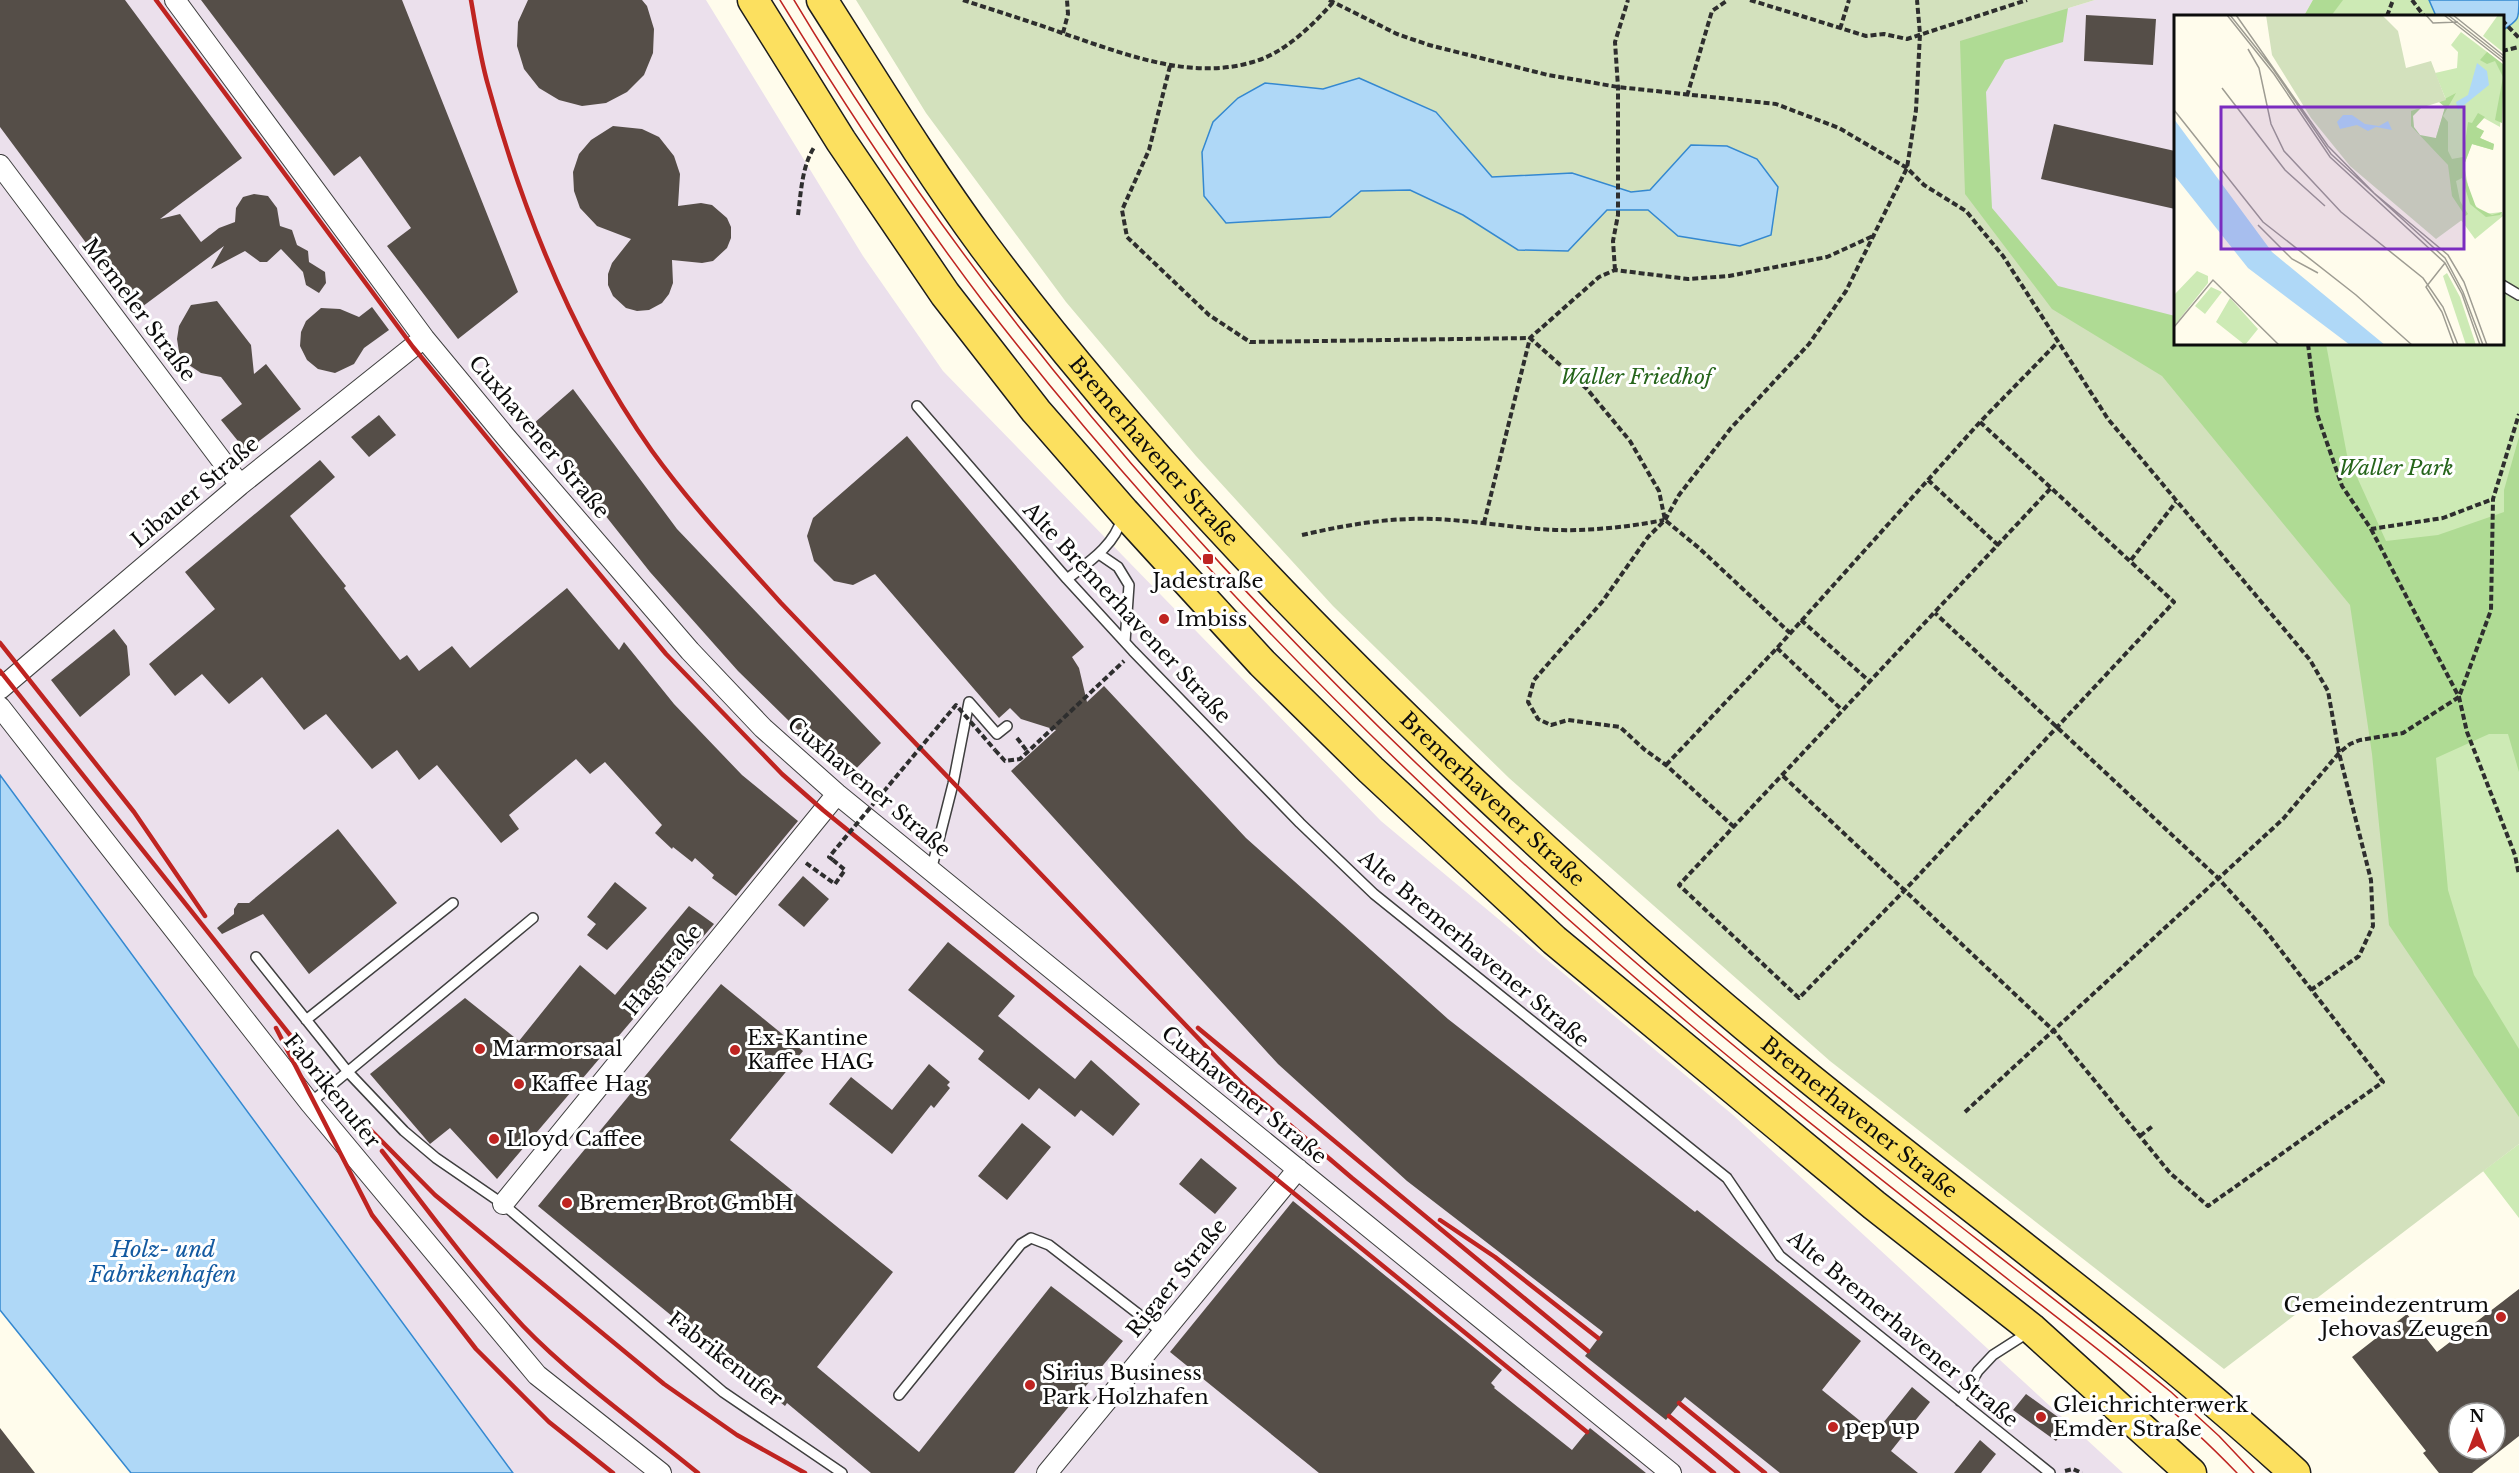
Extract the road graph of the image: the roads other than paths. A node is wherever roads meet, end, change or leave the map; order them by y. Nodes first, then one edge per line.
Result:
1 (175, 0) edge
2 (753, 0) edge
3 (822, 0) edge
4 (0, 165) edge
5 (2504, 286) edge
6 (2519, 295) edge
7 (424, 338) junction
8 (917, 406) dead end
9 (240, 485) junction
10 (1124, 512) junction
11 (1099, 554) junction
12 (1067, 579) junction
13 (1125, 642) junction
14 (0, 689) edge
15 (0, 707) edge
16 (1008, 726) dead end
17 (837, 794) junction
18 (931, 871) junction
19 (453, 903) dead end
20 (533, 918) dead end
21 (256, 957) dead end
22 (306, 1020) junction
23 (348, 1072) junction
24 (310, 1103) junction
25 (1298, 1169) junction
26 (503, 1204) junction
27 (2032, 1329) junction
28 (1163, 1333) junction
29 (899, 1395) dead end
30 (1960, 1401) junction
31 (662, 1473) edge
32 (842, 1473) edge
33 (1047, 1473) edge
34 (1671, 1473) edge
35 (2050, 1473) edge
36 (2191, 1473) edge
37 (2295, 1473) edge

1 - 7 street, Cuxhavener Straße
2 - 10 main road
3 - 37 main road, Bremerhavener Straße
4 - 9 street, Memeler Straße
5 - 6 lane
7 - 9 street, Libauer Straße
7 - 17 street, Cuxhavener Straße
8 - 12 lane, Alte Bremerhavener Straße
9 - 14 street, Libauer Straße
10 - 11 lane
10 - 27 main road
11 - 12 lane
11 - 13 lane
12 - 13 lane, Alte Bremerhavener Straße
13 - 30 lane, Alte Bremerhavener Straße
15 - 24 street, Fabrikenufer
16 - 18 lane
17 - 18 street, Cuxhavener Straße
17 - 26 street, Hagstraße
18 - 25 street, Cuxhavener Straße
19 - 22 lane
20 - 23 lane
21 - 22 lane, Fabrikenufer
22 - 23 lane, Fabrikenufer
23 - 24 lane
23 - 26 lane, Fabrikenufer
24 - 31 street, Fabrikenufer
25 - 28 street, Rigaer Straße
25 - 34 street, Cuxhavener Straße
26 - 32 lane, Fabrikenufer
27 - 30 lane
27 - 36 main road
28 - 29 lane
28 - 33 street, Rigaer Straße
30 - 35 lane, Alte Bremerhavener Straße

